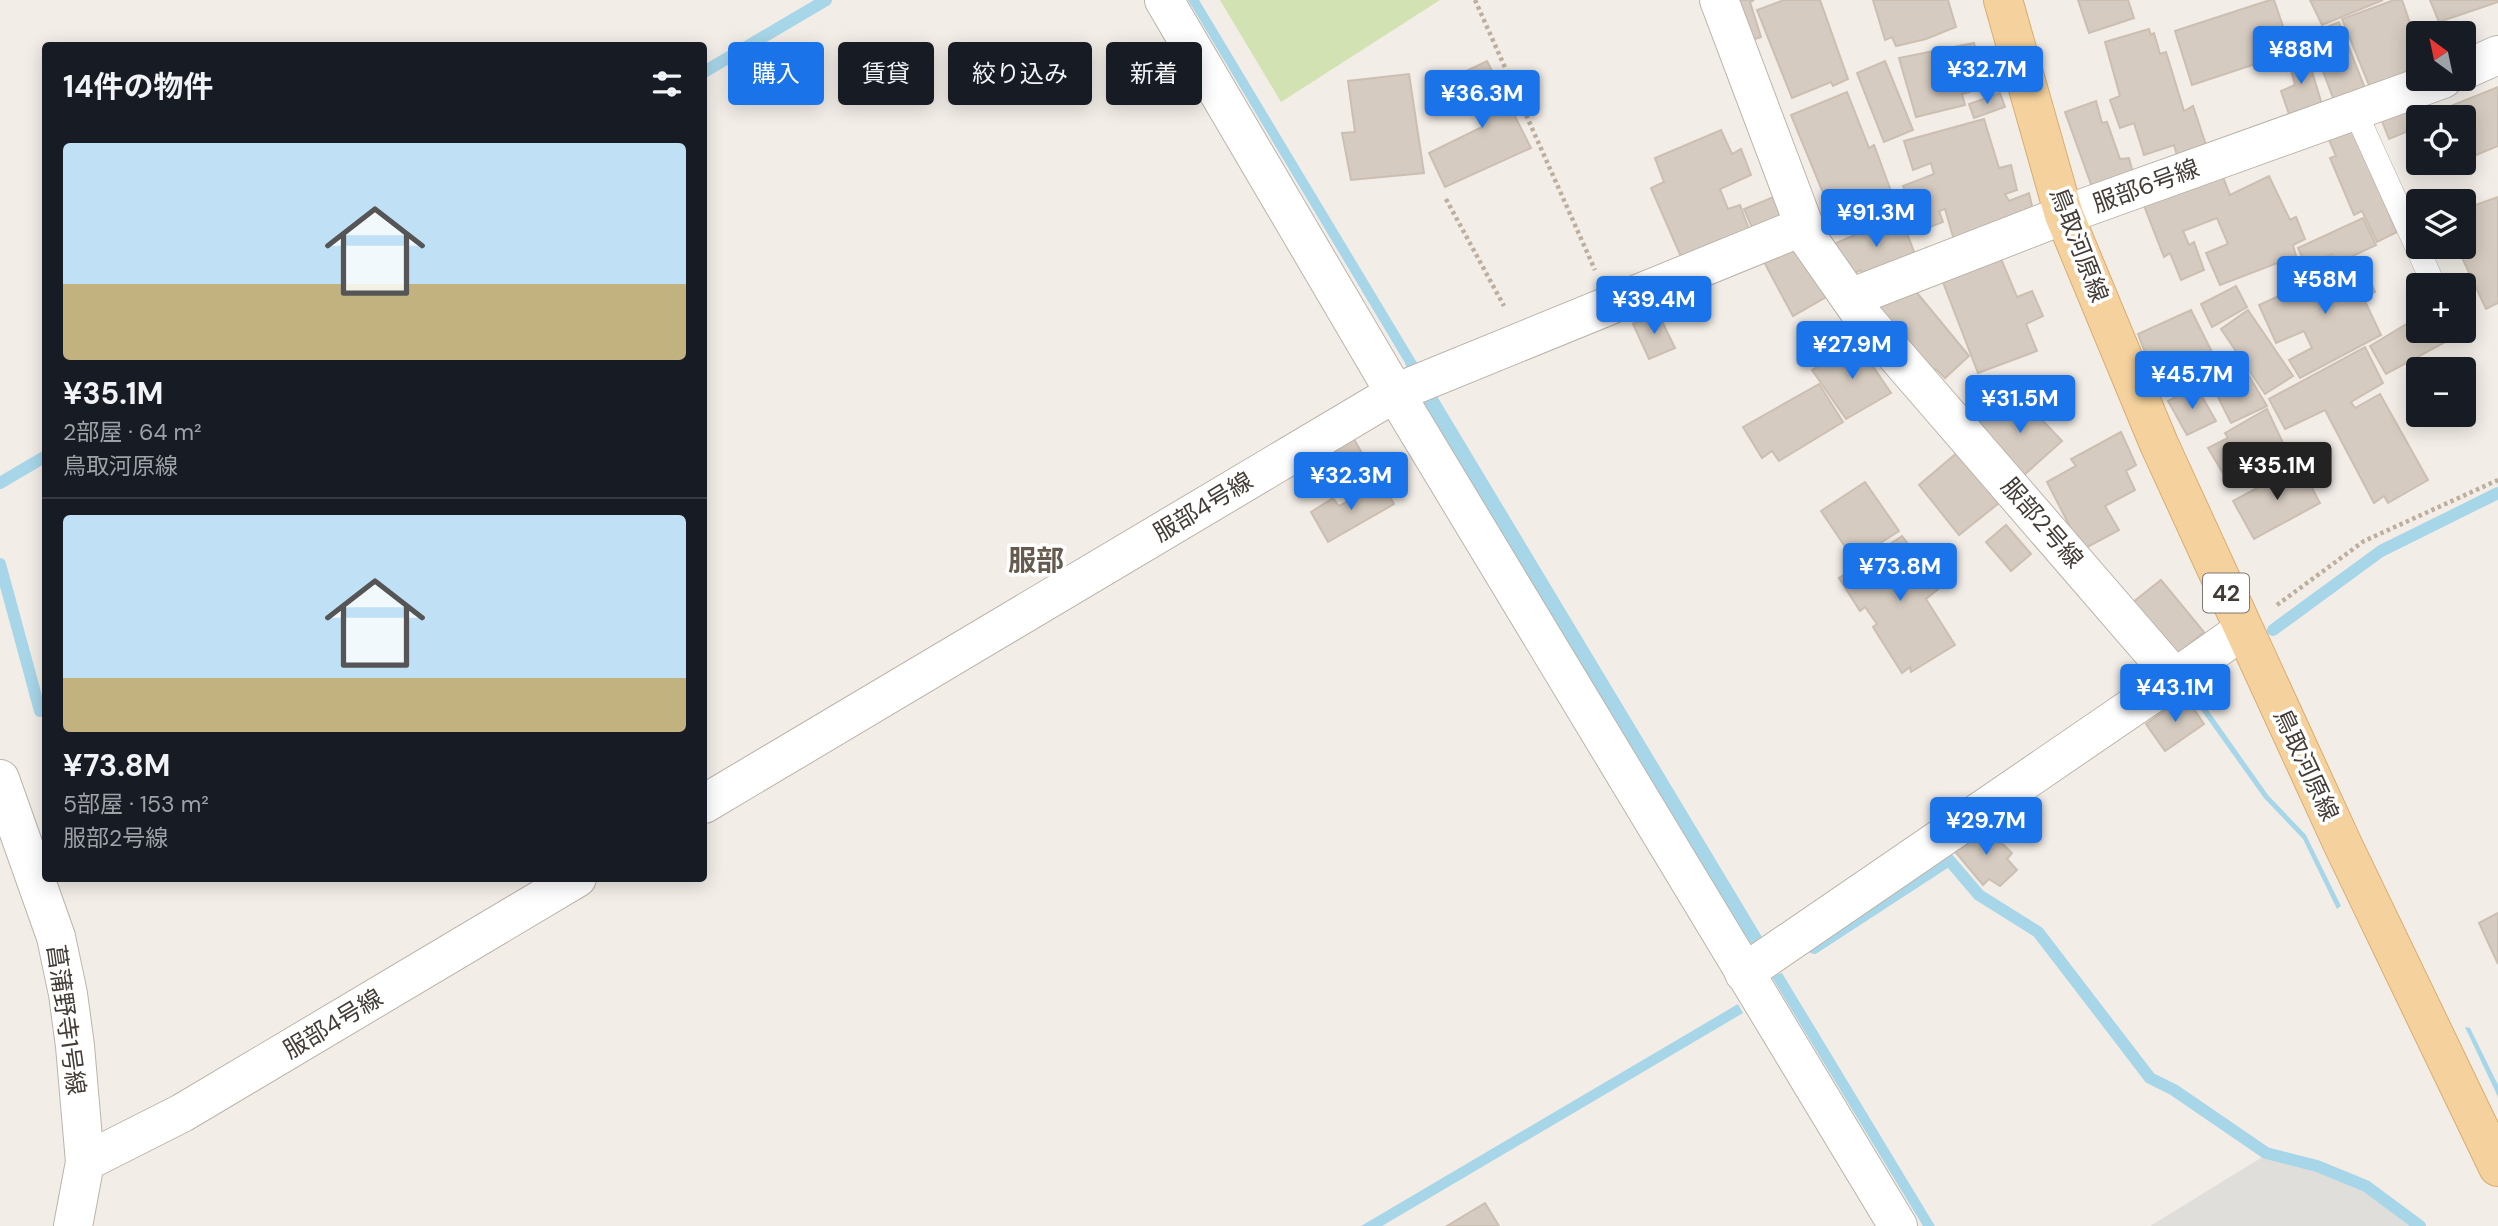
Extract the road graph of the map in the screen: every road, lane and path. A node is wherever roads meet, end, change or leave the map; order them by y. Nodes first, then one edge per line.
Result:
1 (1164, 0) edge
2 (1475, 0) edge
3 (1719, 0) edge
4 (2003, 0) edge
5 (2498, 55) edge
6 (2476, 65) edge
7 (2410, 91) edge
8 (2355, 111) junction
9 (1446, 199) dead end
10 (2064, 215) junction
11 (1804, 226) junction
12 (2429, 273) edge
13 (1850, 298) junction
14 (1611, 305) junction
15 (1520, 343) junction
16 (1395, 393) junction
17 (2498, 480) edge
18 (2243, 630) junction
19 (2175, 678) junction
20 (0, 779) edge
21 (707, 802) edge
22 (570, 882) edge
23 (1744, 973) junction
24 (85, 1162) junction
25 (2498, 1167) edge
26 (73, 1226) edge
27 (1898, 1226) edge

1 - 16 street
2 - 14 path
3 - 11 street, 服部2号線
4 - 10 main road, 鳥取河原線 / 42
5 - 6 street
7 - 8 street, 服部6号線
8 - 10 street, 服部6号線
8 - 12 lane
9 - 15 path
10 - 13 street, 服部6号線
10 - 18 main road, 鳥取河原線 / 42
11 - 13 street, 服部2号線
11 - 14 street, 服部4号線
13 - 19 street, 服部2号線
14 - 15 street, 服部4号線
15 - 16 street, 服部4号線
16 - 21 street, 服部4号線
16 - 23 street
17 - 18 path
18 - 19 street
18 - 25 main road, 鳥取河原線 / 42
19 - 23 street
20 - 24 street, 菖蒲野寺1号線
22 - 24 street, 服部4号線
23 - 27 street
24 - 26 street, 菖蒲野寺1号線

